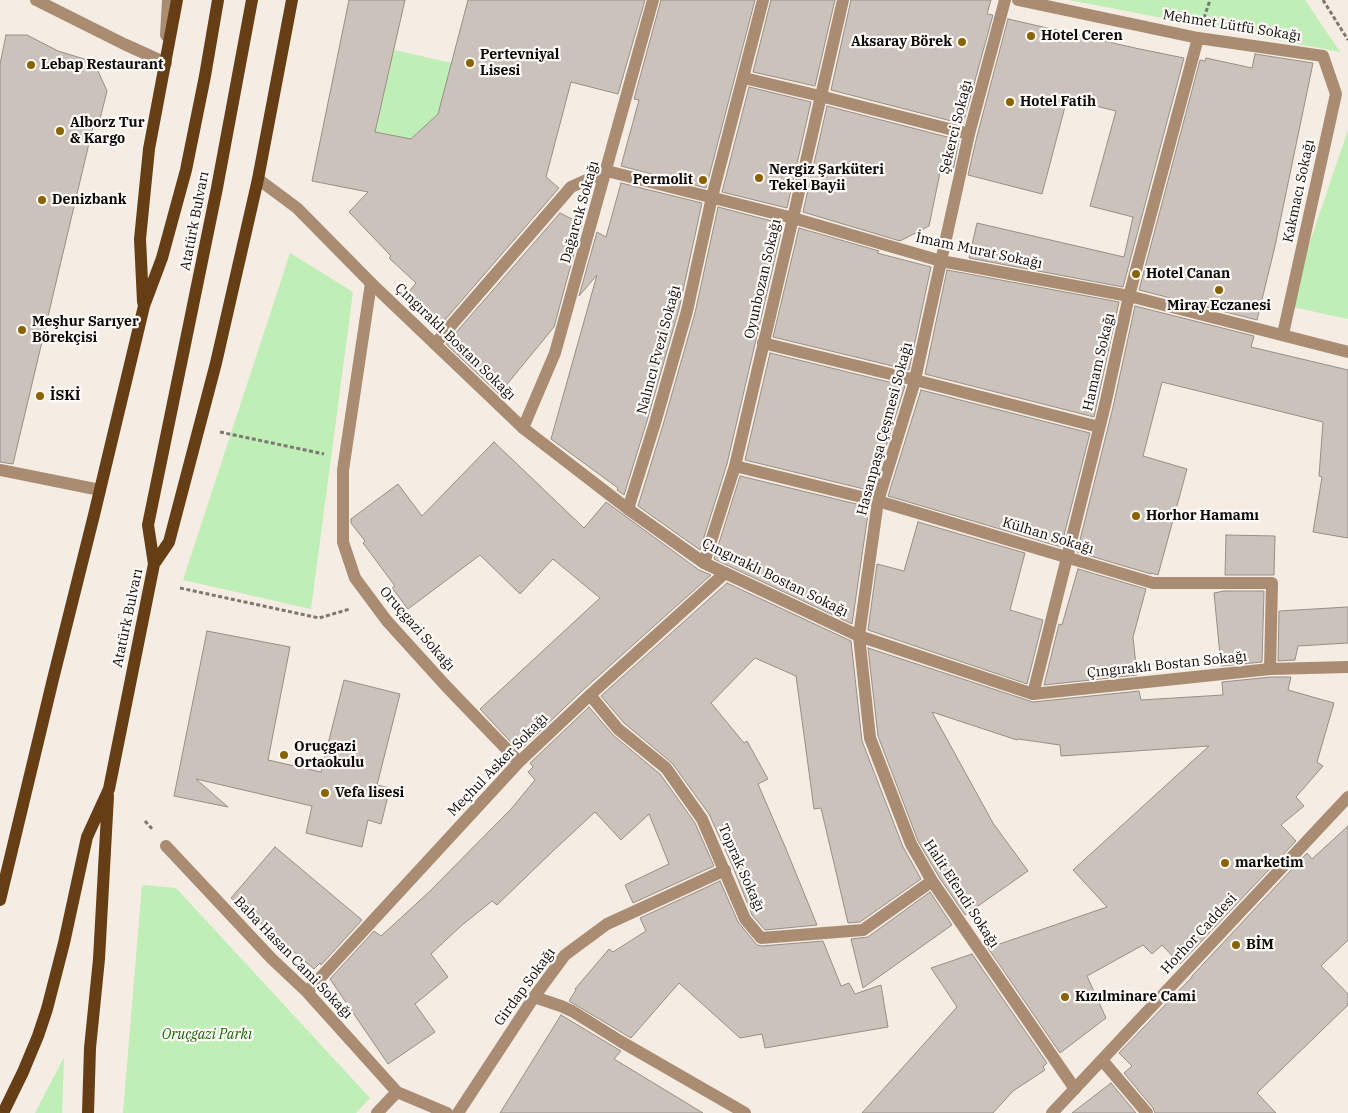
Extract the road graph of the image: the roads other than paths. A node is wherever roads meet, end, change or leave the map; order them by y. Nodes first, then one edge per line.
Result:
1 (36, 0) edge
2 (168, 0) edge
3 (177, 0) edge
4 (218, 0) edge
5 (252, 0) edge
6 (292, 0) edge
7 (653, 0) edge
8 (763, 0) edge
9 (843, 0) edge
10 (1005, 0) edge
11 (1018, 0) edge
12 (1198, 38) junction
13 (1323, 56) joint
14 (166, 63) junction
15 (744, 78) junction
16 (820, 96) junction
17 (969, 134) junction
18 (607, 171) junction
19 (258, 179) junction
20 (712, 197) junction
21 (793, 218) junction
22 (941, 261) junction
23 (371, 283) junction
24 (1129, 296) junction
25 (144, 306) junction
26 (1283, 334) junction
27 (763, 343) junction
28 (435, 344) junction
29 (1348, 352) edge
30 (915, 380) junction
31 (1099, 427) junction
32 (523, 428) junction
33 (735, 466) junction
34 (0, 470) edge
35 (100, 490) junction
36 (878, 501) junction
37 (628, 509) junction
38 (1066, 557) junction
39 (704, 563) junction
40 (154, 564) junction
41 (725, 573) junction
42 (859, 636) junction
43 (1348, 667) edge
44 (1270, 669) junction
45 (1033, 694) junction
46 (590, 695) junction
47 (519, 762) junction
48 (109, 789) junction
49 (1348, 797) edge
50 (16, 830) junction
51 (166, 846) dead end
52 (0, 865) edge
53 (726, 870) junction
54 (932, 881) junction
55 (0, 900) edge
56 (307, 992) junction
57 (534, 997) junction
58 (1102, 1060) junction
59 (1075, 1090) junction
60 (397, 1092) junction
61 (3, 1113) edge
62 (88, 1113) edge
63 (377, 1113) edge
64 (447, 1113) edge
65 (458, 1113) edge
66 (745, 1113) edge
67 (1052, 1113) edge
68 (1147, 1113) edge

1 - 14 street
2 - 14 street
3 - 14 main road
4 - 25 main road, Atatürk Bulvarı
5 - 40 main road, Atatürk Bulvarı
6 - 19 main road
7 - 18 street, Dağarcık Sokağı
8 - 15 street, Nalıncı Fvezi Sokağı
9 - 16 street, Oyunbozan Sokağı
10 - 17 street, Şekerci Sokağı
11 - 12 street, Mehmet Lütfü Sokağı
12 - 13 street, Mehmet Lütfü Sokağı
12 - 24 street, Hamam Sokağı
13 - 26 street, Kakmacı Sokağı
14 - 25 main road
15 - 16 street
15 - 20 street, Nalıncı Fvezi Sokağı
16 - 17 street
16 - 21 street, Oyunbozan Sokağı
17 - 22 street, Şekerci Sokağı
18 - 20 street, İmam Murat Sokağı
18 - 28 street
18 - 32 street, Dağarcık Sokağı
19 - 23 street, Çıngıraklı Bostan Sokağı
19 - 40 main road
20 - 21 street, İmam Murat Sokağı
20 - 37 street, Nalıncı Fvezi Sokağı
21 - 22 street, İmam Murat Sokağı
21 - 27 street, Oyunbozan Sokağı
22 - 24 street, İmam Murat Sokağı
22 - 30 street, Hasanpaşa Çeşmesi Sokağı
23 - 28 street, Çıngıraklı Bostan Sokağı
23 - 47 street, Oruçgazi Sokağı
24 - 26 street, İmam Murat Sokağı
24 - 31 street, Hamam Sokağı
25 - 35 main road, Atatürk Bulvarı
26 - 29 street, İmam Murat Sokağı
27 - 30 street
27 - 33 street, Oyunbozan Sokağı
28 - 32 street, Çıngıraklı Bostan Sokağı
30 - 31 street
30 - 36 street, Hasanpaşa Çeşmesi Sokağı
31 - 38 street, Hamam Sokağı
32 - 37 street, Çıngıraklı Bostan Sokağı
33 - 36 street, Külhan Sokağı
33 - 39 street, Oyunbozan Sokağı
34 - 35 street
35 - 50 main road, Atatürk Bulvarı
36 - 38 street, Külhan Sokağı
36 - 42 street, Hasanpaşa Çeşmesi Sokağı
37 - 39 street, Çıngıraklı Bostan Sokağı
38 - 44 street, Külhan Sokağı
38 - 45 street, Hamam Sokağı
39 - 41 street, Çıngıraklı Bostan Sokağı
40 - 48 main road, Atatürk Bulvarı
41 - 42 street, Çıngıraklı Bostan Sokağı
41 - 46 street, Meçhul Asker Sokağı
42 - 45 street, Çıngıraklı Bostan Sokağı
42 - 54 street, Halit Efendi Sokağı
43 - 44 street, Çıngıraklı Bostan Sokağı
44 - 45 street, Çıngıraklı Bostan Sokağı
46 - 47 street, Meçhul Asker Sokağı
46 - 53 street, Toprak Sokağı
47 - 56 street, Meçhul Asker Sokağı
48 - 61 main road, Atatürk Bulvarı
48 - 62 main road
49 - 58 street, Horhor Caddesi
50 - 52 main road
50 - 55 main road, Atatürk Bulvarı
51 - 56 street, Baba Hasan Cami Sokağı
53 - 54 street, Toprak Sokağı
53 - 57 street, Girdap Sokağı
54 - 59 street, Halit Efendi Sokağı
56 - 60 street, Baba Hasan Cami Sokağı
57 - 65 street, Girdap Sokağı
57 - 66 street
58 - 59 street, Horhor Caddesi
58 - 68 street
59 - 67 street, Horhor Caddesi
60 - 63 street
60 - 64 street

